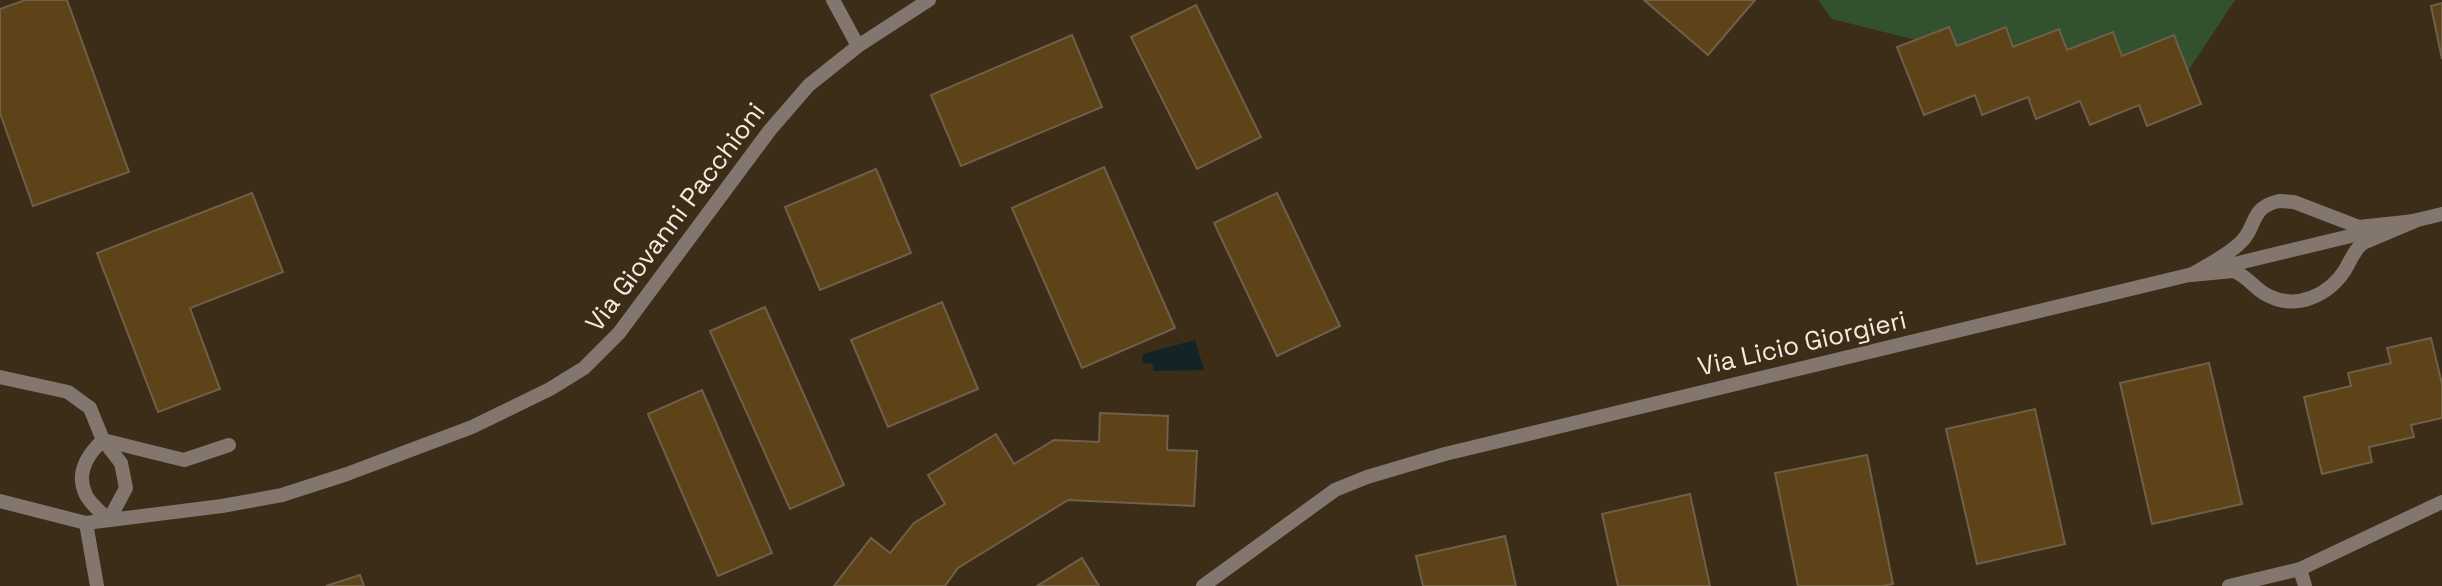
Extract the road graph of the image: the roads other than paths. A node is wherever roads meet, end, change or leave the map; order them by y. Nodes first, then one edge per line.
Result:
1 (833, 0) edge
2 (929, 0) edge
3 (858, 46) junction
4 (2442, 214) edge
5 (2415, 221) junction
6 (2191, 275) junction
7 (0, 377) edge
8 (103, 440) junction
9 (229, 445) dead end
10 (0, 501) edge
11 (2442, 502) edge
12 (109, 520) junction
13 (86, 523) junction
14 (2300, 569) junction
15 (97, 583) edge
16 (1203, 586) edge
17 (2229, 586) edge
18 (2305, 586) edge

1 - 3 street
2 - 3 street, Via Giovanni Pacchioni
3 - 12 street, Via Giovanni Pacchioni
4 - 5 street, Via Licio Giorgieri
5 - 6 street, Via Licio Giorgieri
5 - 6 street
5 - 6 street
6 - 16 street, Via Licio Giorgieri
7 - 8 street
8 - 9 street
8 - 12 street
8 - 12 street
10 - 13 street
11 - 14 street
12 - 13 street, Via Giovanni Pacchioni
13 - 15 street
14 - 17 street
14 - 18 street

